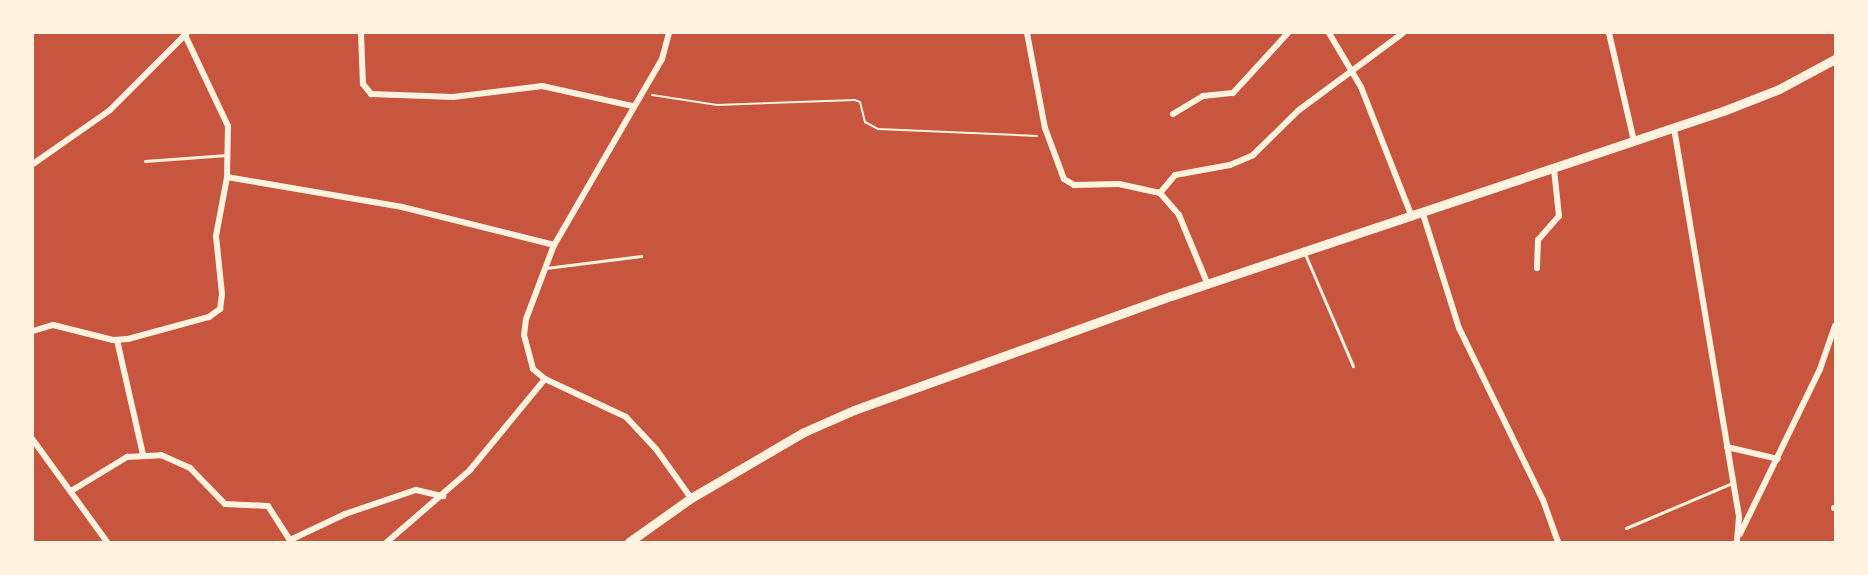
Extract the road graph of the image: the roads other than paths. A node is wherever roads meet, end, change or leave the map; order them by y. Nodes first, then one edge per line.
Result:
1 (361, 33) edge
2 (669, 33) edge
3 (1027, 33) edge
4 (1288, 33) edge
5 (1329, 33) edge
6 (1403, 33) edge
7 (1609, 33) edge
8 (185, 34) edge
9 (1835, 59) edge
10 (1350, 71) junction
11 (632, 106) junction
12 (1173, 114) dead end
13 (1674, 128) junction
14 (1634, 141) junction
15 (228, 154) junction
16 (145, 161) dead end
17 (33, 164) edge
18 (1554, 169) junction
19 (227, 177) junction
20 (1160, 193) junction
21 (1423, 214) junction
22 (1412, 218) junction
23 (554, 245) junction
24 (1305, 254) junction
25 (641, 256) dead end
26 (1537, 268) dead end
27 (544, 269) junction
28 (1203, 286) junction
29 (1835, 326) edge
30 (33, 331) edge
31 (117, 340) junction
32 (1353, 366) dead end
33 (545, 380) junction
34 (33, 440) edge
35 (1727, 447) junction
36 (143, 454) junction
37 (1778, 459) junction
38 (1733, 482) junction
39 (71, 491) junction
40 (443, 496) junction
41 (692, 498) junction
42 (1626, 528) dead end
43 (1738, 540) edge
44 (291, 541) edge
45 (107, 542) edge
46 (387, 542) edge
47 (629, 542) edge
48 (1558, 542) edge

1 - 11 street
2 - 11 street
3 - 20 street
4 - 12 street
5 - 10 street
6 - 10 street
7 - 14 street
8 - 15 street
8 - 17 street
9 - 13 main road
10 - 20 street
10 - 22 street
11 - 23 street
13 - 14 main road
13 - 35 street
14 - 18 main road
15 - 16 lane
15 - 19 street
18 - 21 main road
18 - 26 street
19 - 23 street
19 - 31 street
20 - 28 street
21 - 22 main road
21 - 48 street
22 - 24 main road
23 - 27 street
24 - 28 main road
24 - 32 lane
25 - 27 lane
27 - 33 street
28 - 41 main road
29 - 37 street
30 - 31 street
31 - 36 street
33 - 40 street
33 - 41 street
34 - 39 street
35 - 37 street
35 - 38 street
36 - 39 street
36 - 44 street
37 - 43 street
38 - 42 lane
38 - 43 street
39 - 45 street
40 - 44 street
40 - 46 street
41 - 47 main road

